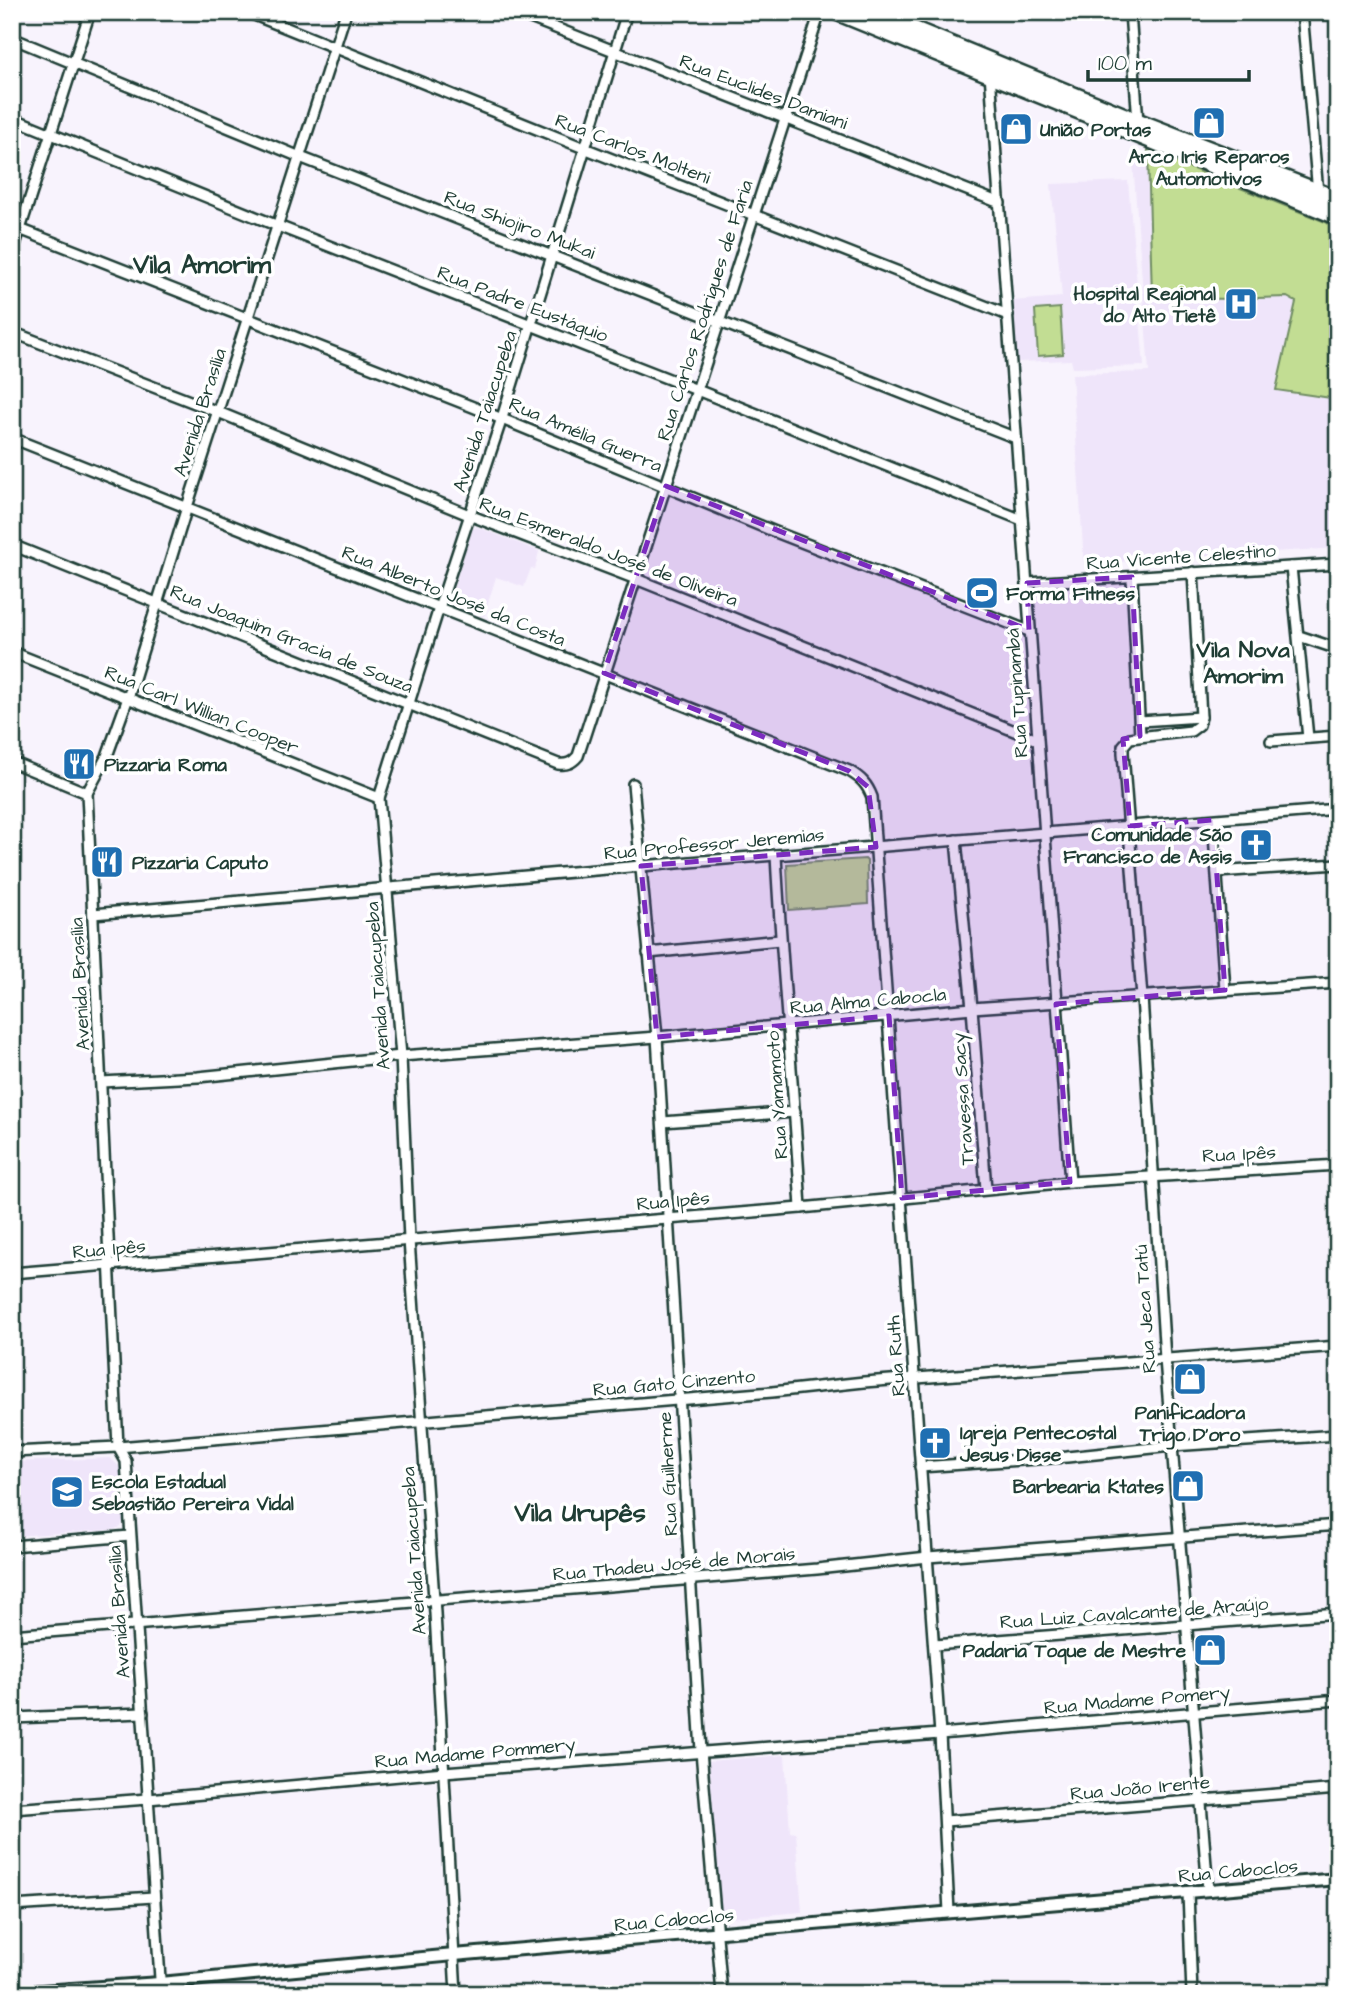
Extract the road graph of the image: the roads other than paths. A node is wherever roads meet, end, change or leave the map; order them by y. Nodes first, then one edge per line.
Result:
1 (90, 12) edge
2 (247, 12) edge
3 (346, 12) edge
4 (515, 12) edge
5 (627, 12) edge
6 (820, 12) edge
7 (838, 12) edge
8 (870, 12) edge
9 (1130, 12) edge
10 (1302, 12) edge
11 (899, 36) junction
12 (12, 38) edge
13 (957, 47) junction
14 (335, 48) junction
15 (614, 51) junction
16 (74, 62) junction
17 (990, 68) junction
18 (12, 118) edge
19 (785, 118) junction
20 (1138, 121) junction
21 (51, 132) junction
22 (584, 148) junction
23 (300, 157) junction
24 (1318, 193) junction
25 (1338, 200) edge
26 (1000, 203) junction
27 (753, 214) junction
28 (1338, 216) edge
29 (278, 226) junction
30 (16, 227) edge
31 (12, 254) edge
32 (551, 255) junction
33 (1008, 316) junction
34 (248, 317) junction
35 (718, 320) junction
36 (531, 324) junction
37 (12, 332) edge
38 (697, 390) junction
39 (218, 412) junction
40 (502, 418) junction
41 (12, 438) edge
42 (1016, 438) junction
43 (666, 486) junction
44 (187, 507) junction
45 (469, 514) junction
46 (1022, 520) junction
47 (12, 545) edge
48 (1338, 564) edge
49 (1291, 567) junction
50 (1193, 572) junction
51 (1132, 577) junction
52 (636, 579) junction
53 (1027, 583) junction
54 (157, 603) junction
55 (439, 608) junction
56 (1029, 631) junction
57 (1299, 636) junction
58 (1338, 649) edge
59 (12, 652) edge
60 (604, 673) junction
61 (128, 698) junction
62 (408, 704) junction
63 (1201, 717) junction
64 (1140, 722) junction
65 (1140, 736) junction
66 (1338, 736) edge
67 (1308, 738) junction
68 (1037, 740) junction
69 (1271, 741) dead end
70 (12, 762) edge
71 (558, 764) joint
72 (633, 784) dead end
73 (87, 793) junction
74 (872, 797) joint
75 (379, 798) junction
76 (1338, 809) edge
77 (1213, 820) junction
78 (1130, 826) junction
79 (1044, 833) junction
80 (957, 840) junction
81 (876, 847) junction
82 (776, 855) junction
83 (1338, 864) edge
84 (641, 866) junction
85 (1217, 872) junction
86 (388, 889) junction
87 (93, 914) junction
88 (780, 940) junction
89 (648, 953) junction
90 (1338, 983) edge
91 (1225, 990) junction
92 (1142, 997) junction
93 (1056, 1004) junction
94 (972, 1008) junction
95 (889, 1016) junction
96 (789, 1024) junction
97 (657, 1037) junction
98 (401, 1056) junction
99 (101, 1082) junction
100 (795, 1112) junction
101 (663, 1122) junction
102 (1338, 1165) edge
103 (1153, 1175) junction
104 (1070, 1182) junction
105 (986, 1189) junction
106 (902, 1198) junction
107 (801, 1208) junction
108 (669, 1219) junction
109 (409, 1240) junction
110 (110, 1266) junction
111 (12, 1273) edge
112 (1338, 1346) edge
113 (1165, 1359) junction
114 (914, 1378) junction
115 (680, 1399) junction
116 (422, 1421) junction
117 (1338, 1435) edge
118 (1172, 1446) junction
119 (118, 1447) junction
120 (12, 1452) edge
121 (920, 1466) junction
122 (1338, 1525) edge
123 (130, 1536) junction
124 (1180, 1537) junction
125 (12, 1546) edge
126 (928, 1557) junction
127 (690, 1579) junction
128 (434, 1600) junction
129 (1338, 1613) edge
130 (1186, 1625) junction
131 (137, 1626) junction
132 (12, 1635) edge
133 (934, 1645) junction
134 (1338, 1700) edge
135 (1194, 1712) junction
136 (143, 1713) junction
137 (12, 1718) edge
138 (940, 1734) junction
139 (701, 1751) junction
140 (444, 1772) junction
141 (1338, 1789) edge
142 (148, 1799) junction
143 (1201, 1799) junction
144 (12, 1809) edge
145 (945, 1821) junction
146 (1338, 1879) edge
147 (1208, 1890) junction
148 (1188, 1893) junction
149 (154, 1897) junction
150 (12, 1906) edge
151 (949, 1912) junction
152 (717, 1933) junction
153 (454, 1955) junction
154 (161, 1988) edge
155 (12, 1993) edge
156 (456, 1994) edge
157 (722, 1994) edge
158 (1192, 1994) edge

1 - 16 street
2 - 14 street, Rua Carlos Molteni
3 - 14 street, Avenida Brasília
4 - 15 street, Rua Euclides Damiani
5 - 15 street, Avenida Taiacupeba
6 - 19 street, Rua Carlos Rodrigues de Faria
7 - 11 highway
8 - 13 highway
9 - 20 street
10 - 24 street
11 - 13 highway
11 - 17 highway
12 - 16 street, Rua Shiojiro Mukai
13 - 17 highway
14 - 22 street, Rua Carlos Molteni
14 - 23 street, Avenida Brasília
15 - 19 street, Rua Euclides Damiani
15 - 22 street, Avenida Taiacupeba
16 - 21 street
16 - 23 street, Rua Shiojiro Mukai
17 - 20 highway
17 - 26 street, Rua Tupinambá
17 - 28 highway
18 - 21 street, Rua Padre Eustáquio
19 - 26 street, Rua Euclides Damiani
19 - 27 street, Rua Carlos Rodrigues de Faria
20 - 24 highway
21 - 29 street, Rua Padre Eustáquio
21 - 30 street
22 - 27 street, Rua Carlos Molteni
22 - 32 street, Avenida Taiacupeba
23 - 29 street, Avenida Brasília
23 - 32 street, Rua Shiojiro Mukai
24 - 25 highway
26 - 33 street, Rua Tupinambá
27 - 33 street, Rua Carlos Molteni
27 - 35 street, Rua Carlos Rodrigues de Faria
29 - 34 street, Avenida Brasília
29 - 36 street, Rua Padre Eustáquio
30 - 31 street
30 - 34 street, Rua Amélia Guerra
32 - 35 street, Rua Shiojiro Mukai
32 - 36 street, Avenida Taiacupeba
33 - 42 street, Rua Tupinambá
34 - 39 street, Avenida Brasília
34 - 40 street, Rua Amélia Guerra
35 - 38 street, Rua Carlos Rodrigues de Faria
35 - 42 street, Rua Shiojiro Mukai
36 - 38 street, Rua Padre Eustáquio
36 - 40 street, Avenida Taiacupeba
37 - 39 street, Rua Esmeraldo José de Oliveira
38 - 43 street, Rua Carlos Rodrigues de Faria
38 - 46 street, Rua Padre Eustáquio
39 - 44 street, Avenida Brasília
39 - 45 street, Rua Esmeraldo José de Oliveira
40 - 43 street, Rua Amélia Guerra
40 - 45 street, Avenida Taiacupeba
41 - 44 street, Rua Alberto José da Costa
42 - 46 street, Rua Tupinambá
43 - 52 street, Rua Carlos Rodrigues de Faria
43 - 56 street, Rua Amélia Guerra
44 - 54 street, Avenida Brasília
44 - 55 street, Rua Alberto José da Costa
45 - 52 street, Rua Esmeraldo José de Oliveira
45 - 55 street, Avenida Taiacupeba
46 - 53 street, Rua Tupinambá
47 - 54 street, Rua Joaquim Gracia de Souza
48 - 49 street, Rua Vicente Celestino
49 - 50 street, Rua Vicente Celestino
49 - 57 street
50 - 51 street, Rua Vicente Celestino
50 - 63 street
51 - 53 street, Rua Vicente Celestino
51 - 64 street
52 - 60 street, Rua Carlos Rodrigues de Faria
52 - 68 street, Rua Esmeraldo José de Oliveira
53 - 56 street, Rua Tupinambá
54 - 61 street, Avenida Brasília
54 - 62 street, Rua Joaquim Gracia de Souza
55 - 60 street, Rua Alberto José da Costa
55 - 62 street, Avenida Taiacupeba
56 - 68 street, Rua Tupinambá
57 - 58 street
57 - 67 street
59 - 61 street, Rua Carl Willian Cooper
60 - 71 street, Rua Carlos Rodrigues de Faria
60 - 74 street, Rua Alberto José da Costa
61 - 73 street, Avenida Brasília
61 - 75 street, Rua Carl Willian Cooper
62 - 71 street, Rua Joaquim Gracia de Souza
62 - 75 street, Avenida Taiacupeba
63 - 64 street
63 - 65 street
64 - 65 street
65 - 78 street, Rua Jeca Tatú
66 - 67 street
67 - 69 street
68 - 79 street, Rua Tupinambá
70 - 73 street
72 - 84 street, Rua Guilherme
73 - 87 street, Avenida Brasília
74 - 81 street, Rua Ruth
75 - 86 street, Avenida Taiacupeba
76 - 77 street, Rua Professor Jeremias
77 - 78 street, Rua Professor Jeremias
77 - 85 street
78 - 79 street, Rua Professor Jeremias
78 - 92 street, Rua Jeca Tatú
79 - 80 street, Rua Professor Jeremias
79 - 93 street, Rua Tupinambá
80 - 81 street, Rua Professor Jeremias
80 - 94 street, Travessa Sacy
81 - 82 street, Rua Professor Jeremias
81 - 95 street, Rua Ruth
82 - 84 street, Rua Professor Jeremias
82 - 88 street, Rua Yamamoto
83 - 85 street
84 - 86 street, Rua Professor Jeremias
84 - 89 street, Rua Guilherme
85 - 91 street
86 - 87 street, Rua Professor Jeremias
86 - 98 street, Avenida Taiacupeba
87 - 99 street, Avenida Brasília
88 - 89 street
88 - 96 street, Rua Yamamoto
89 - 97 street, Rua Guilherme
90 - 91 street, Rua Alma Cabocla
91 - 92 street, Rua Alma Cabocla
92 - 93 street, Rua Alma Cabocla
92 - 103 street, Rua Jeca Tatú
93 - 94 street, Rua Alma Cabocla
93 - 104 street, Rua Tupinambá
94 - 95 street, Rua Alma Cabocla
94 - 105 street, Travessa Sacy
95 - 96 street, Rua Alma Cabocla
95 - 106 street, Rua Ruth
96 - 97 street, Rua Alma Cabocla
96 - 100 street, Rua Yamamoto
97 - 98 street, Rua Alma Cabocla
97 - 101 street, Rua Guilherme
98 - 99 street, Rua Alma Cabocla
98 - 109 street, Avenida Taiacupeba
99 - 110 street, Avenida Brasília
100 - 101 street
100 - 107 street, Rua Yamamoto
101 - 108 street, Rua Guilherme
102 - 103 street, Rua Ipês
103 - 104 street, Rua Ipês
103 - 113 street, Rua Jeca Tatú
104 - 105 street, Rua Ipês
105 - 106 street, Rua Ipês
106 - 107 street, Rua Ipês
106 - 114 street, Rua Ruth
107 - 108 street, Rua Ipês
108 - 109 street, Rua Ipês
108 - 115 street, Rua Guilherme
109 - 110 street, Rua Ipês
109 - 116 street, Avenida Taiacupeba
110 - 111 street, Rua Ipês
110 - 119 street, Avenida Brasília
112 - 113 street, Rua Gato Cinzento
113 - 114 street, Rua Gato Cinzento
113 - 118 street, Rua Jeca Tatú
114 - 115 street, Rua Gato Cinzento
114 - 121 street, Rua Ruth
115 - 116 street, Rua Gato Cinzento
115 - 127 street, Rua Guilherme
116 - 119 street, Rua Gato Cinzento
116 - 128 street, Avenida Taiacupeba
117 - 118 street
118 - 121 street
118 - 124 street, Rua Jeca Tatú
119 - 120 street, Rua Gato Cinzento
119 - 123 street, Avenida Brasília
121 - 126 street, Rua Ruth
122 - 124 street, Rua Thadeu José de Morais
123 - 125 street
123 - 131 street, Avenida Brasília
124 - 126 street, Rua Thadeu José de Morais
124 - 130 street, Rua Jeca Tatú
126 - 127 street, Rua Thadeu José de Morais
126 - 133 street, Rua Ruth
127 - 128 street, Rua Thadeu José de Morais
127 - 139 street, Rua Guilherme
128 - 131 street, Rua Thadeu José de Morais
128 - 140 street, Avenida Taiacupeba
129 - 130 street, Rua Luiz Cavalcante de Araújo
130 - 133 street, Rua Luiz Cavalcante de Araújo
130 - 135 street, Rua Jeca Tatú
131 - 132 street, Rua Thadeu José de Morais
131 - 136 street, Avenida Brasília
133 - 138 street, Rua Ruth
134 - 135 street, Rua Madame Pomery
135 - 138 street, Rua Madame Pomery
135 - 143 street, Rua Jeca Tatú
136 - 137 street
136 - 142 street, Avenida Brasília
138 - 139 street, Rua Madame Pommery
138 - 145 street, Rua Ruth
139 - 140 street, Rua Madame Pommery
139 - 152 street, Rua Guilherme
140 - 142 street, Rua Madame Pommery
140 - 153 street, Avenida Taiacupeba
141 - 143 street, Rua João Irente
142 - 144 street, Rua Madame Pommery
142 - 149 street, Avenida Brasília
143 - 145 street, Rua João Irente
143 - 147 street, Rua Jeca Tatú
145 - 151 street, Rua Ruth
146 - 147 street, Rua Caboclos
147 - 148 street, Rua Caboclos
148 - 151 street, Rua Caboclos
148 - 158 street
149 - 150 street
149 - 154 street, Avenida Brasília
151 - 152 street, Rua Caboclos
152 - 153 street, Rua Caboclos
152 - 157 street, Rua Guilherme
153 - 154 street, Rua Caboclos
153 - 156 street, Avenida Taiacupeba
154 - 155 street, Rua Caboclos

